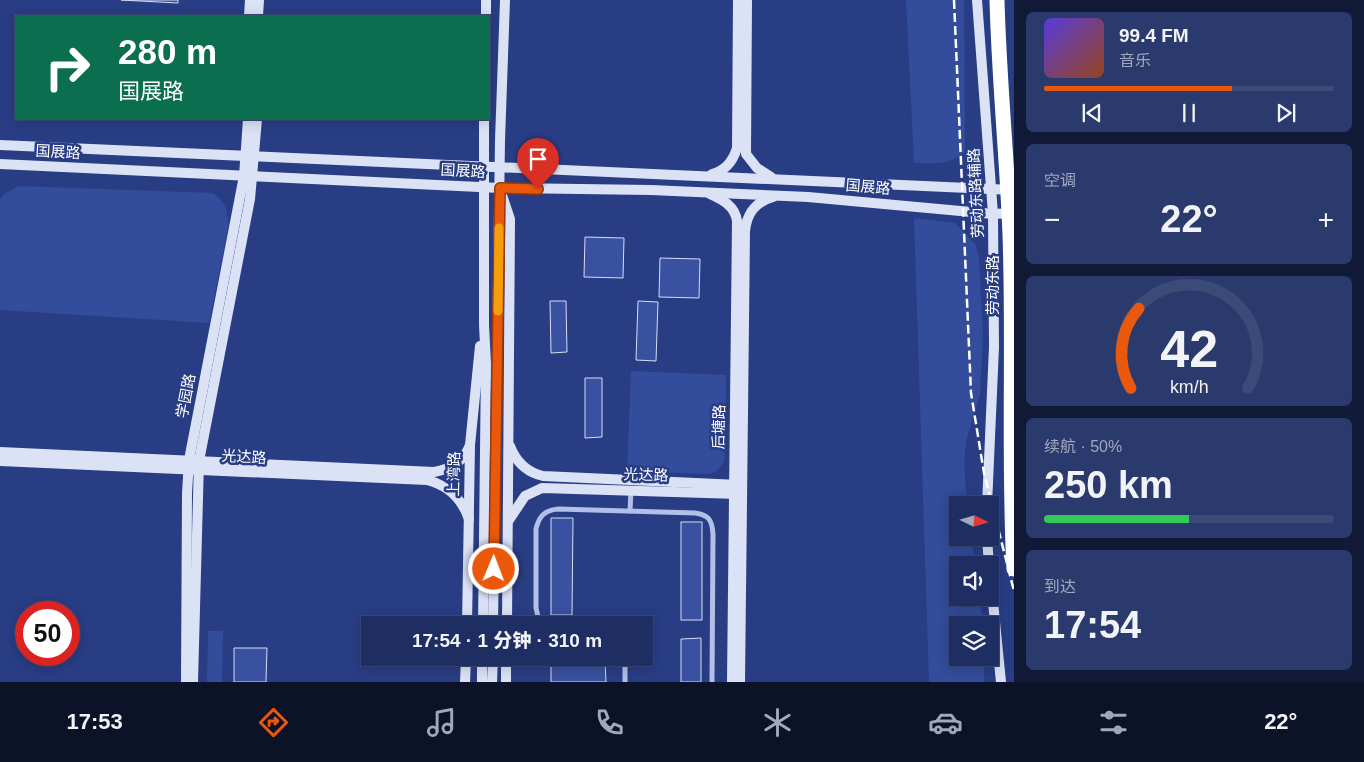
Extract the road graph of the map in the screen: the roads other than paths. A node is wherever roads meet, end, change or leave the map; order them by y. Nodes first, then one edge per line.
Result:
1 (250, 0) edge
2 (259, 0) edge
3 (486, 0) edge
4 (505, 0) edge
5 (738, 0) edge
6 (748, 0) edge
7 (977, 0) edge
8 (997, 0) edge
9 (249, 15) edge
10 (258, 15) edge
11 (486, 15) edge
12 (248, 120) edge
13 (257, 120) edge
14 (484, 120) edge
15 (0, 145) edge
16 (251, 156) junction
17 (0, 164) edge
18 (484, 166) junction
19 (500, 167) junction
20 (702, 176) junction
21 (249, 177) junction
22 (777, 178) junction
23 (484, 188) junction
24 (500, 188) junction
25 (1004, 189) edge
26 (702, 192) junction
27 (778, 195) junction
28 (1011, 213) edge
29 (993, 214) junction
30 (484, 325) junction
31 (508, 441) junction
32 (470, 445) junction
33 (0, 452) edge
34 (0, 461) edge
35 (193, 465) junction
36 (738, 489) junction
37 (631, 490) junction
38 (987, 496) edge
39 (630, 511) junction
40 (469, 519) junction
41 (508, 526) junction
42 (1014, 569) edge
43 (993, 606) edge
44 (467, 616) edge
45 (483, 616) edge
46 (493, 616) edge
47 (507, 616) edge
48 (538, 616) edge
49 (466, 666) edge
50 (482, 666) edge
51 (493, 666) edge
52 (506, 666) edge
53 (625, 666) edge
54 (186, 682) edge
55 (193, 682) edge
56 (466, 682) edge
57 (482, 682) edge
58 (492, 682) edge
59 (506, 682) edge
60 (625, 682) edge
61 (712, 682) edge
62 (732, 682) edge
63 (740, 682) edge
64 (1001, 682) edge

1 - 9 main road
2 - 10 main road
3 - 11 main road
4 - 19 main road
5 - 20 main road
6 - 22 main road
7 - 25 main road, 劳动东路辅路
8 - 25 highway, 劳动东路
12 - 16 main road, 学园路
13 - 16 main road, 学园路
14 - 18 main road, 上湾路
15 - 16 main road, 国展路
16 - 18 main road, 国展路
16 - 21 main road, 学园路
17 - 21 main road, 国展路
18 - 19 main road, 国展路
18 - 23 main road, 上湾路
19 - 20 main road, 国展路
19 - 24 main road
20 - 22 main road, 国展路
21 - 23 main road, 国展路
21 - 35 main road, 学园路
22 - 25 main road, 国展路
23 - 24 main road, 国展路
23 - 30 main road, 上湾路
24 - 26 main road, 国展路
24 - 31 main road
24 - 46 main road
25 - 28 highway, 劳动东路
25 - 29 main road, 劳动东路辅路
26 - 27 main road, 国展路
26 - 36 main road, 后塘路
27 - 29 main road, 国展路
27 - 36 main road, 后塘路
28 - 29 main road, 国展路
28 - 42 highway, 劳动东路
29 - 38 main road, 劳动东路辅路
30 - 32 main road, 上湾路
30 - 45 main road, 上湾路
31 - 36 main road, 光达路
31 - 41 main road
32 - 35 main road, 光达路
32 - 40 main road, 上湾路
33 - 35 main road, 光达路
34 - 35 main road, 光达路
35 - 40 main road, 光达路
35 - 54 main road, 学园路
35 - 55 main road, 学园路
36 - 37 main road, 光达路
36 - 62 main road, 后塘路
36 - 63 main road, 后塘路
37 - 39 street
37 - 41 main road, 光达路
39 - 48 street
39 - 61 street
40 - 44 main road, 上湾路
41 - 47 main road
43 - 64 main road
49 - 56 main road
50 - 57 main road
51 - 58 main road
52 - 59 main road
53 - 60 street

